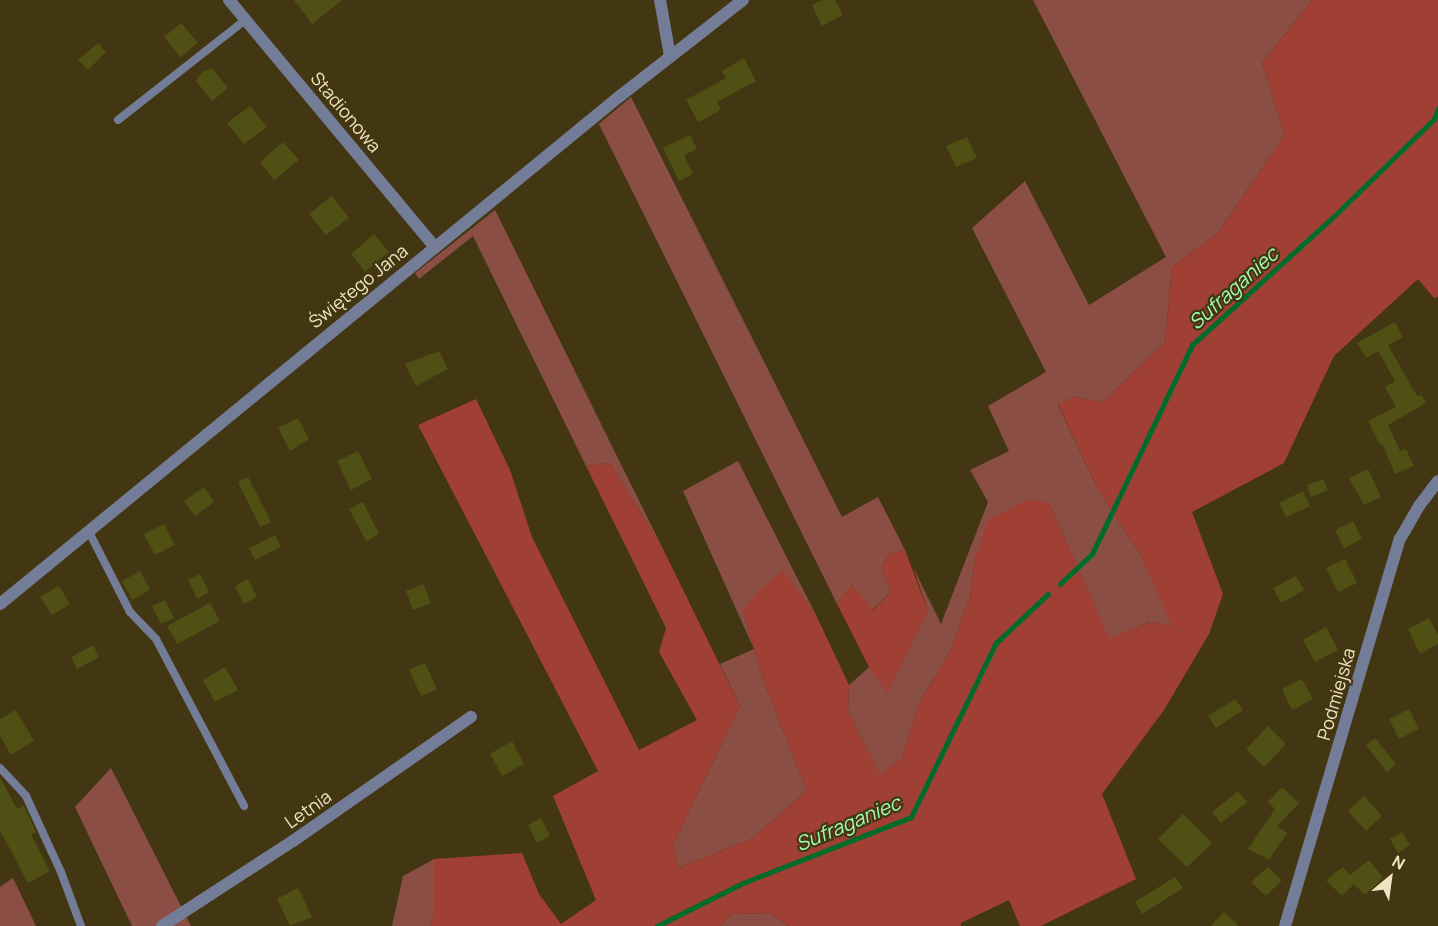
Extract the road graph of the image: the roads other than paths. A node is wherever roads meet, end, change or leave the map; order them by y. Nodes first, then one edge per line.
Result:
1 (229, 0) edge
2 (660, 0) edge
3 (743, 0) edge
4 (245, 20) junction
5 (670, 56) junction
6 (118, 120) dead end
7 (435, 247) junction
8 (1438, 481) edge
9 (89, 532) junction
10 (0, 604) edge
11 (471, 717) dead end
12 (0, 768) edge
13 (244, 806) dead end
14 (81, 926) edge
15 (162, 926) edge
16 (1285, 926) edge

1 - 4 street, Stadionowa
2 - 5 street
3 - 5 street, Świętego Jana
4 - 6 lane
4 - 7 street, Stadionowa
5 - 7 street, Świętego Jana
7 - 9 street, Świętego Jana
8 - 16 street, Podmiejska
9 - 10 street, Świętego Jana
9 - 13 lane
11 - 15 street, Letnia
12 - 14 lane

